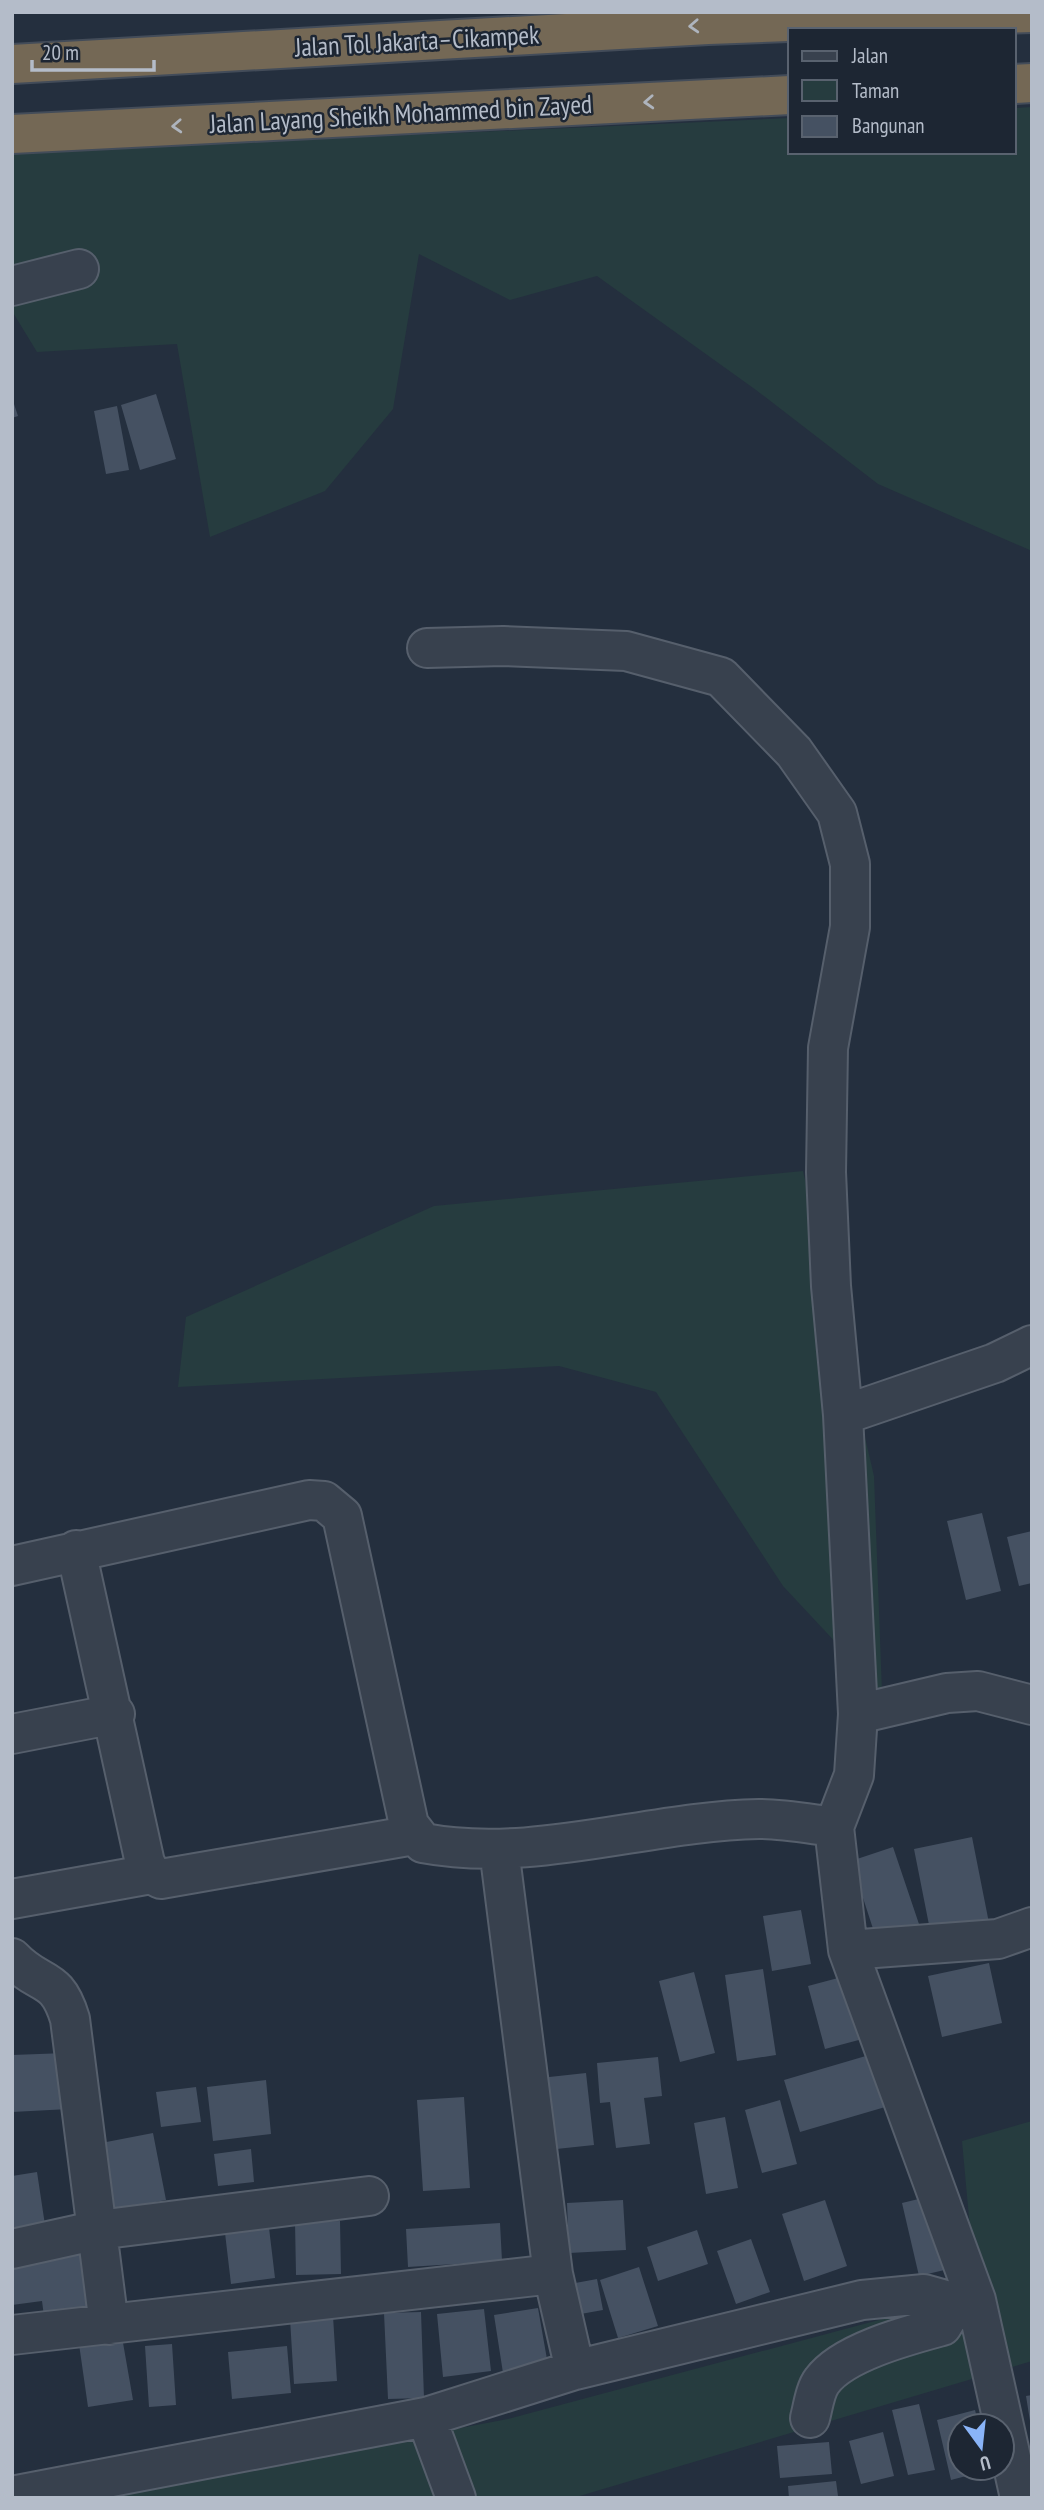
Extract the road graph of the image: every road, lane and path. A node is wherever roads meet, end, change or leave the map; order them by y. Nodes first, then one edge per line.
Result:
1 (1032, 13) edge
2 (12, 64) edge
3 (788, 95) edge
4 (12, 134) edge
5 (79, 269) dead end
6 (12, 286) edge
7 (427, 648) dead end
8 (1032, 1345) edge
9 (843, 1415) junction
10 (76, 1550) junction
11 (12, 1566) edge
12 (1032, 1705) edge
13 (115, 1714) junction
14 (858, 1714) junction
15 (12, 1734) edge
16 (834, 1827) junction
17 (414, 1835) junction
18 (499, 1849) junction
19 (151, 1874) junction
20 (12, 1899) edge
21 (1032, 1927) edge
22 (848, 1950) junction
23 (12, 1958) edge
24 (369, 2196) dead end
25 (98, 2230) junction
26 (12, 2249) edge
27 (553, 2274) junction
28 (966, 2302) junction
29 (109, 2325) junction
30 (12, 2335) edge
31 (575, 2370) junction
32 (426, 2417) junction
33 (810, 2418) dead end
34 (12, 2496) edge
35 (456, 2498) edge
36 (1020, 2498) edge

1 -> 2 highway, Jalan Tol Jakarta–Cikampek
3 -> 4 highway, Jalan Layang Sheikh Mohammed bin Zayed
5 - 6 street
7 - 9 street
8 - 9 street
9 - 14 street
10 - 11 street
10 - 13 street
10 - 17 street
12 - 14 street
13 - 15 street
13 - 19 street
14 - 16 street
16 - 18 street
16 - 22 street
17 - 18 street
17 - 19 street
18 - 27 street
19 - 20 street
21 - 22 street
22 - 28 street
23 - 25 street
24 - 25 street
25 - 26 street
25 - 29 street
27 - 29 street
27 - 31 street
28 - 31 street
28 - 33 street
28 - 36 street
29 - 30 street
31 - 32 street
32 - 34 street
32 - 35 street

